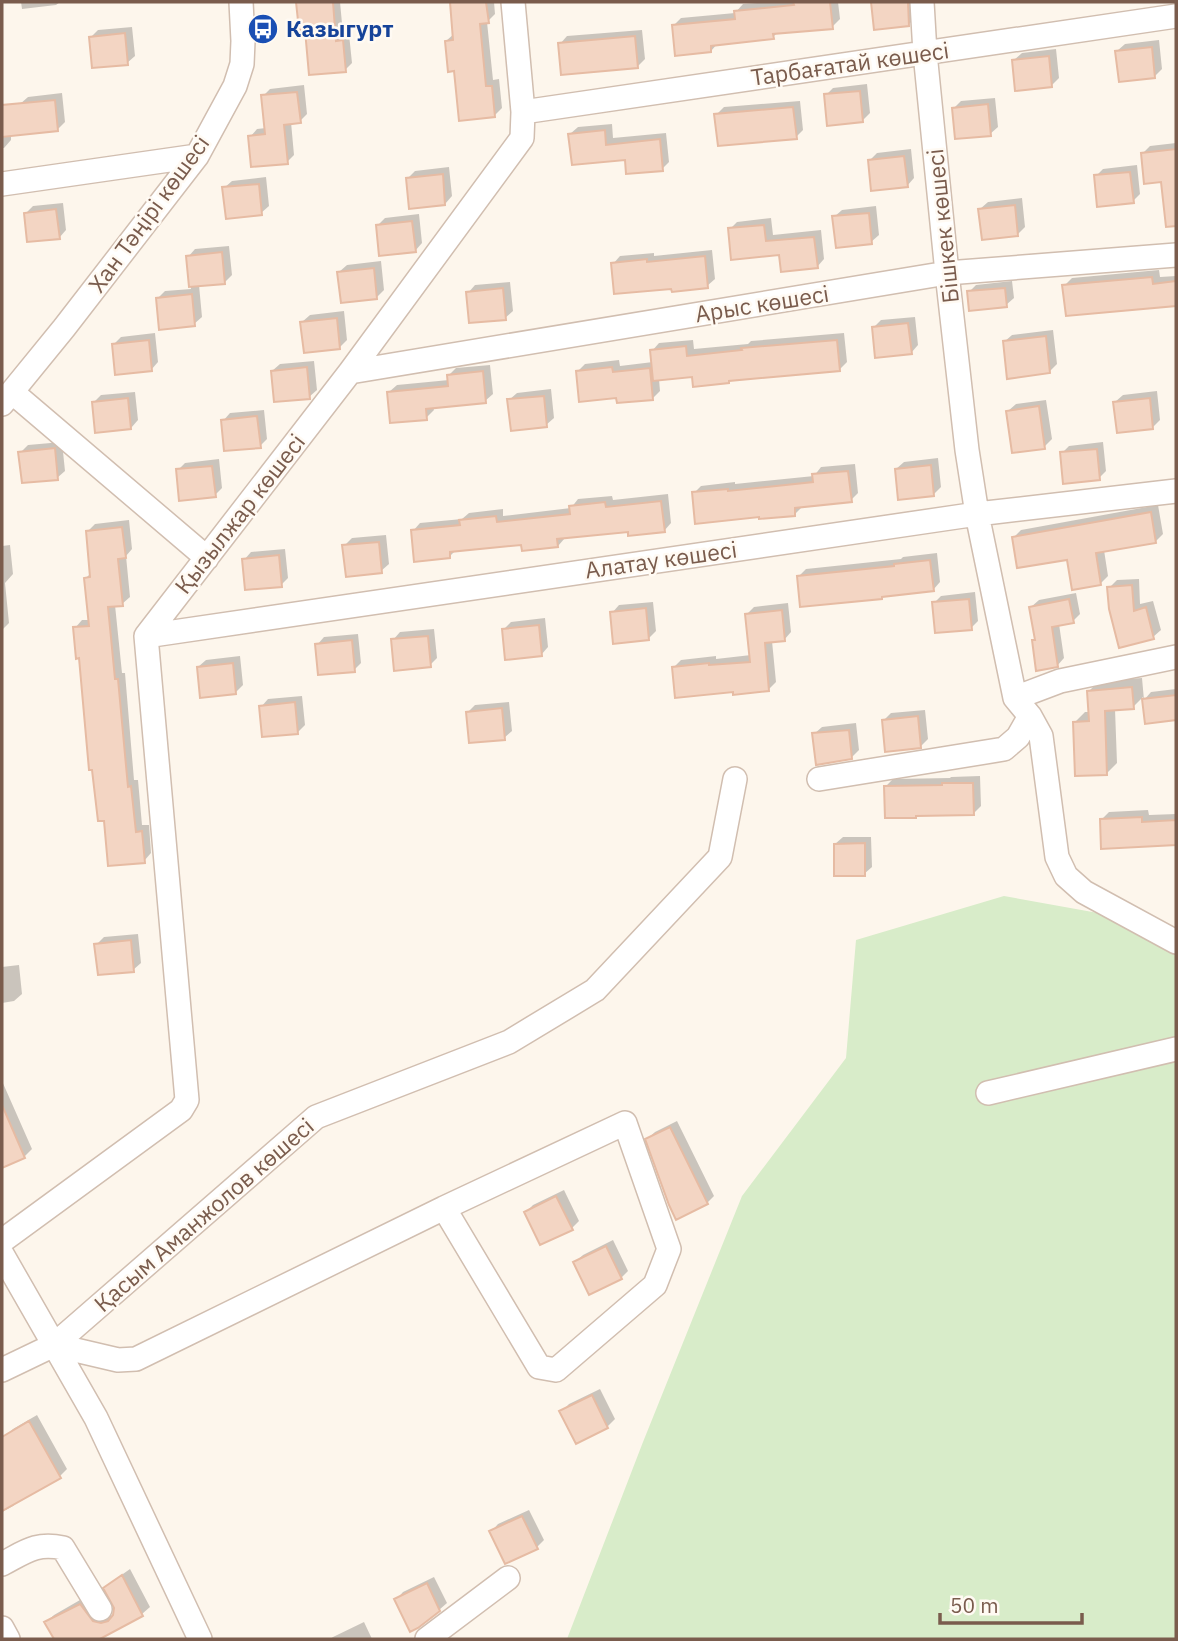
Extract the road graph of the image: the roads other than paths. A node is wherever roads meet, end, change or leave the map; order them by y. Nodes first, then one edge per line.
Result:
1 (241, 2) edge
2 (513, 2) edge
3 (922, 2) edge
4 (1176, 16) edge
5 (925, 53) junction
6 (523, 112) junction
7 (197, 156) junction
8 (2, 184) edge
9 (1176, 255) edge
10 (947, 273) junction
11 (350, 372) junction
12 (7, 398) edge
13 (1176, 491) edge
14 (977, 514) junction
15 (206, 558) junction
16 (146, 636) junction
17 (1176, 657) edge
18 (1015, 698) junction
19 (1030, 716) junction
20 (735, 779) dead end
21 (819, 779) dead end
22 (1176, 942) edge
23 (1176, 1049) edge
24 (988, 1094) dead end
25 (444, 1208) junction
26 (2, 1241) edge
27 (2, 1255) edge
28 (51, 1346) junction
29 (10, 1366) edge
30 (2, 1564) edge
31 (508, 1578) dead end
32 (100, 1609) dead end
33 (2, 1628) edge
34 (8, 1639) edge
35 (200, 1639) edge
36 (427, 1639) edge

1 - 7 street, Хан Тәңірі көшесі
2 - 6 street, Қызылжар көшесі
3 - 5 street, Бішкек көшесі
4 - 5 street, Тарбағатай көшесі
5 - 6 street, Тарбағатай көшесі
5 - 10 street, Бішкек көшесі
6 - 11 street, Қызылжар көшесі
7 - 8 street
7 - 12 street, Хан Тәңірі көшесі
9 - 10 street, Арыс көшесі
10 - 11 street, Арыс көшесі
10 - 14 street, Бішкек көшесі
11 - 15 street, Қызылжар көшесі
12 - 15 street
13 - 14 street, Алатау көшесі
14 - 16 street, Алатау көшесі
14 - 18 street, Бішкек көшесі
15 - 16 street, Қызылжар көшесі
16 - 26 street
17 - 18 street
18 - 19 street
19 - 21 street
19 - 22 street
20 - 28 street, Қасым Аманжолов көшесі
23 - 24 street
25 - 25 street
25 - 28 street
27 - 28 street
28 - 29 street, Қасым Аманжолов көшесі
28 - 35 street
30 - 32 street
31 - 36 street
33 - 34 street

